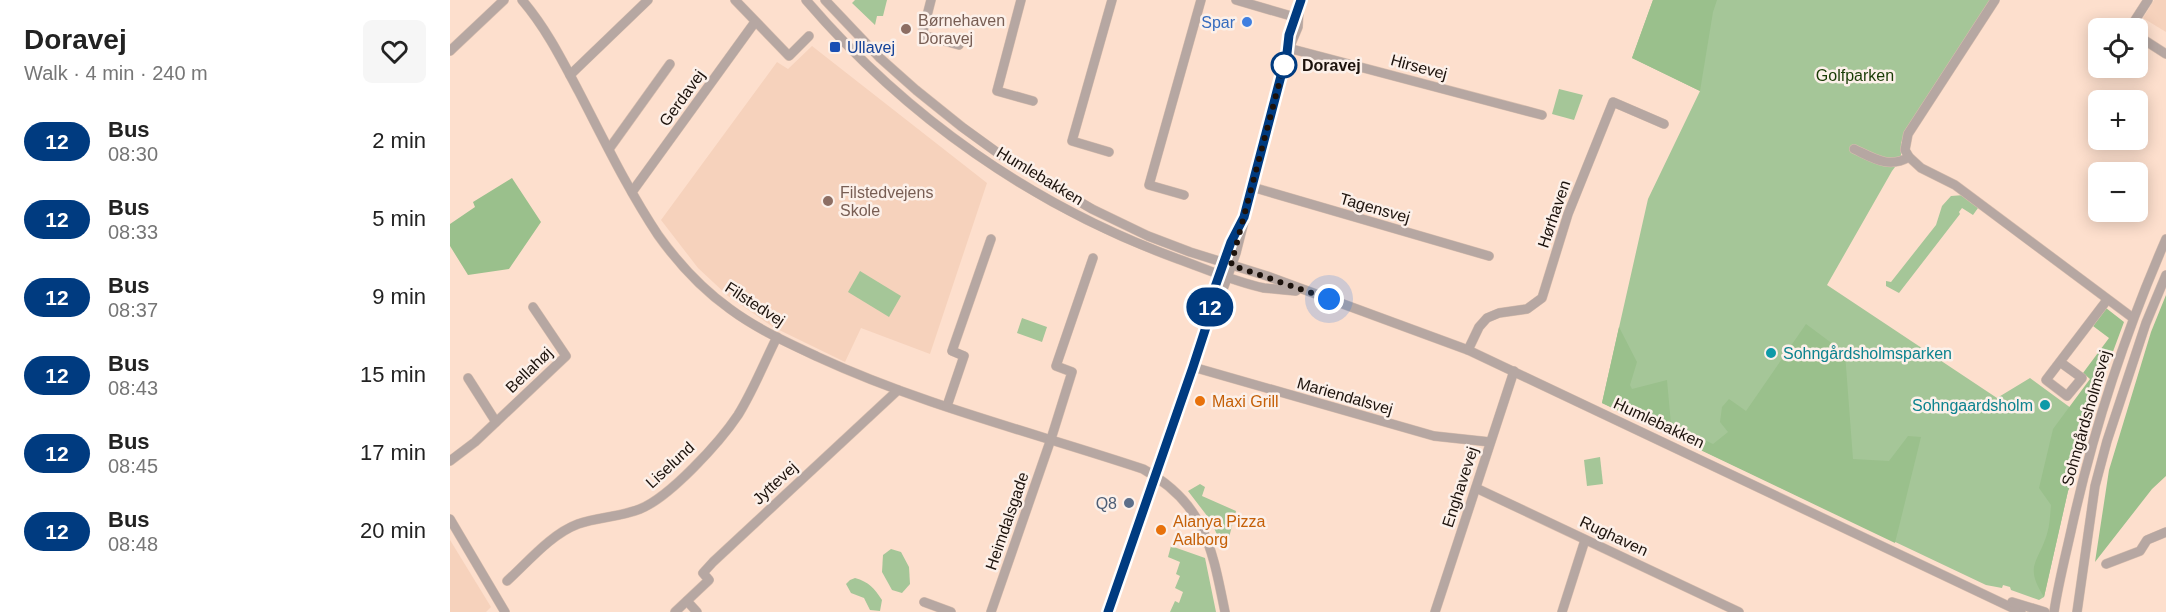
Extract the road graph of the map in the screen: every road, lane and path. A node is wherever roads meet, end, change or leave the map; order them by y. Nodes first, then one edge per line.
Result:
1 (504, 0) edge
2 (522, 0) edge
3 (648, 0) edge
4 (735, 0) edge
5 (806, 0) edge
6 (825, 0) edge
7 (931, 0) edge
8 (1021, 0) edge
9 (1112, 0) edge
10 (1201, 0) edge
11 (1236, 0) edge
12 (1995, 0) edge
13 (2148, 0) edge
14 (1298, 11) edge
15 (2136, 18) edge
16 (755, 22) junction
17 (809, 36) dead end
18 (2148, 42) edge
19 (959, 45) dead end
20 (1288, 50) junction
21 (450, 51) edge
22 (2166, 54) edge
23 (670, 64) dead end
24 (570, 75) junction
25 (1033, 101) dead end
26 (1542, 114) dead end
27 (1664, 124) dead end
28 (609, 149) junction
29 (1854, 149) dead end
30 (1109, 152) dead end
31 (1909, 157) junction
32 (1252, 187) junction
33 (632, 192) junction
34 (1184, 195) dead end
35 (2166, 238) edge
36 (991, 239) dead end
37 (1489, 256) dead end
38 (1093, 258) dead end
39 (1227, 264) junction
40 (1223, 275) junction
41 (2166, 275) edge
42 (1307, 292) junction
43 (2107, 300) junction
44 (533, 307) dead end
45 (2133, 318) junction
46 (777, 337) junction
47 (1468, 350) junction
48 (2060, 362) dead end
49 (1193, 367) junction
50 (1514, 371) junction
51 (468, 378) dead end
52 (898, 390) junction
53 (947, 406) junction
54 (496, 422) junction
55 (1051, 439) junction
56 (1490, 442) junction
57 (450, 461) edge
58 (1156, 476) junction
59 (1476, 488) junction
60 (450, 519) edge
61 (2166, 532) edge
62 (1585, 540) junction
63 (2106, 564) dead end
64 (507, 581) dead end
65 (1992, 597) junction
66 (687, 601) junction
67 (924, 602) dead end
68 (1718, 608) edge
69 (2076, 611) edge
70 (505, 612) edge
71 (675, 612) edge
72 (697, 612) edge
73 (951, 612) edge
74 (991, 612) edge
75 (1108, 612) edge
76 (1225, 612) edge
77 (1436, 612) edge
78 (1563, 612) edge
79 (1739, 612) edge
80 (2021, 612) edge
81 (2045, 612) edge
82 (2054, 612) edge

1 - 21 street
2 - 24 street, Filstedvej
3 - 24 street
4 - 16 street
5 - 40 street, Humlebakken
6 - 39 street, Humlebakken
7 - 19 street
8 - 25 street
9 - 30 street
10 - 34 street
11 - 14 street
12 - 31 street
13 - 15 street
14 - 20 street
16 - 17 street
16 - 33 street, Gerdavej
18 - 22 street
20 - 26 street, Hirsevej
20 - 32 street
23 - 28 street
24 - 28 street, Filstedvej
27 - 47 street, Hørhaven
28 - 33 street, Filstedvej
29 - 31 street
31 - 43 street
32 - 37 street, Tagensvej
32 - 39 street
33 - 46 street, Filstedvej
35 - 45 street, Sohngårdsholmsvej
36 - 53 street
38 - 55 street, Heimdalsgade
39 - 40 street
39 - 42 street, Humlebakken
40 - 42 street, Humlebakken
40 - 49 street
41 - 69 street, Sohngårdsholmsvej
42 - 47 street, Humlebakken
43 - 45 street
43 - 48 street
44 - 54 street, Bellahøj
45 - 82 street, Sohngårdsholmsvej
46 - 52 street, Filstedvej
46 - 64 street, Liselund
47 - 50 street, Humlebakken
49 - 56 street, Mariendalsvej
49 - 58 street
50 - 56 street, Enghavevej
50 - 65 street, Humlebakken
51 - 54 street
52 - 53 street, Filstedvej
52 - 66 street, Jyttevej
53 - 55 street, Filstedvej
54 - 57 street, Bellahøj
55 - 58 street, Filstedvej
55 - 74 street, Heimdalsgade
56 - 59 street, Enghavevej
58 - 75 street
58 - 76 street, Filstedvej
59 - 62 street, Rughaven
59 - 77 street, Enghavevej
60 - 70 street
61 - 63 street
62 - 68 street, Rughaven
62 - 78 street
65 - 80 street, Humlebakken
65 - 81 street, Humlebakken
66 - 71 street, Jyttevej
66 - 72 street
67 - 73 street
68 - 79 street, Rughaven

